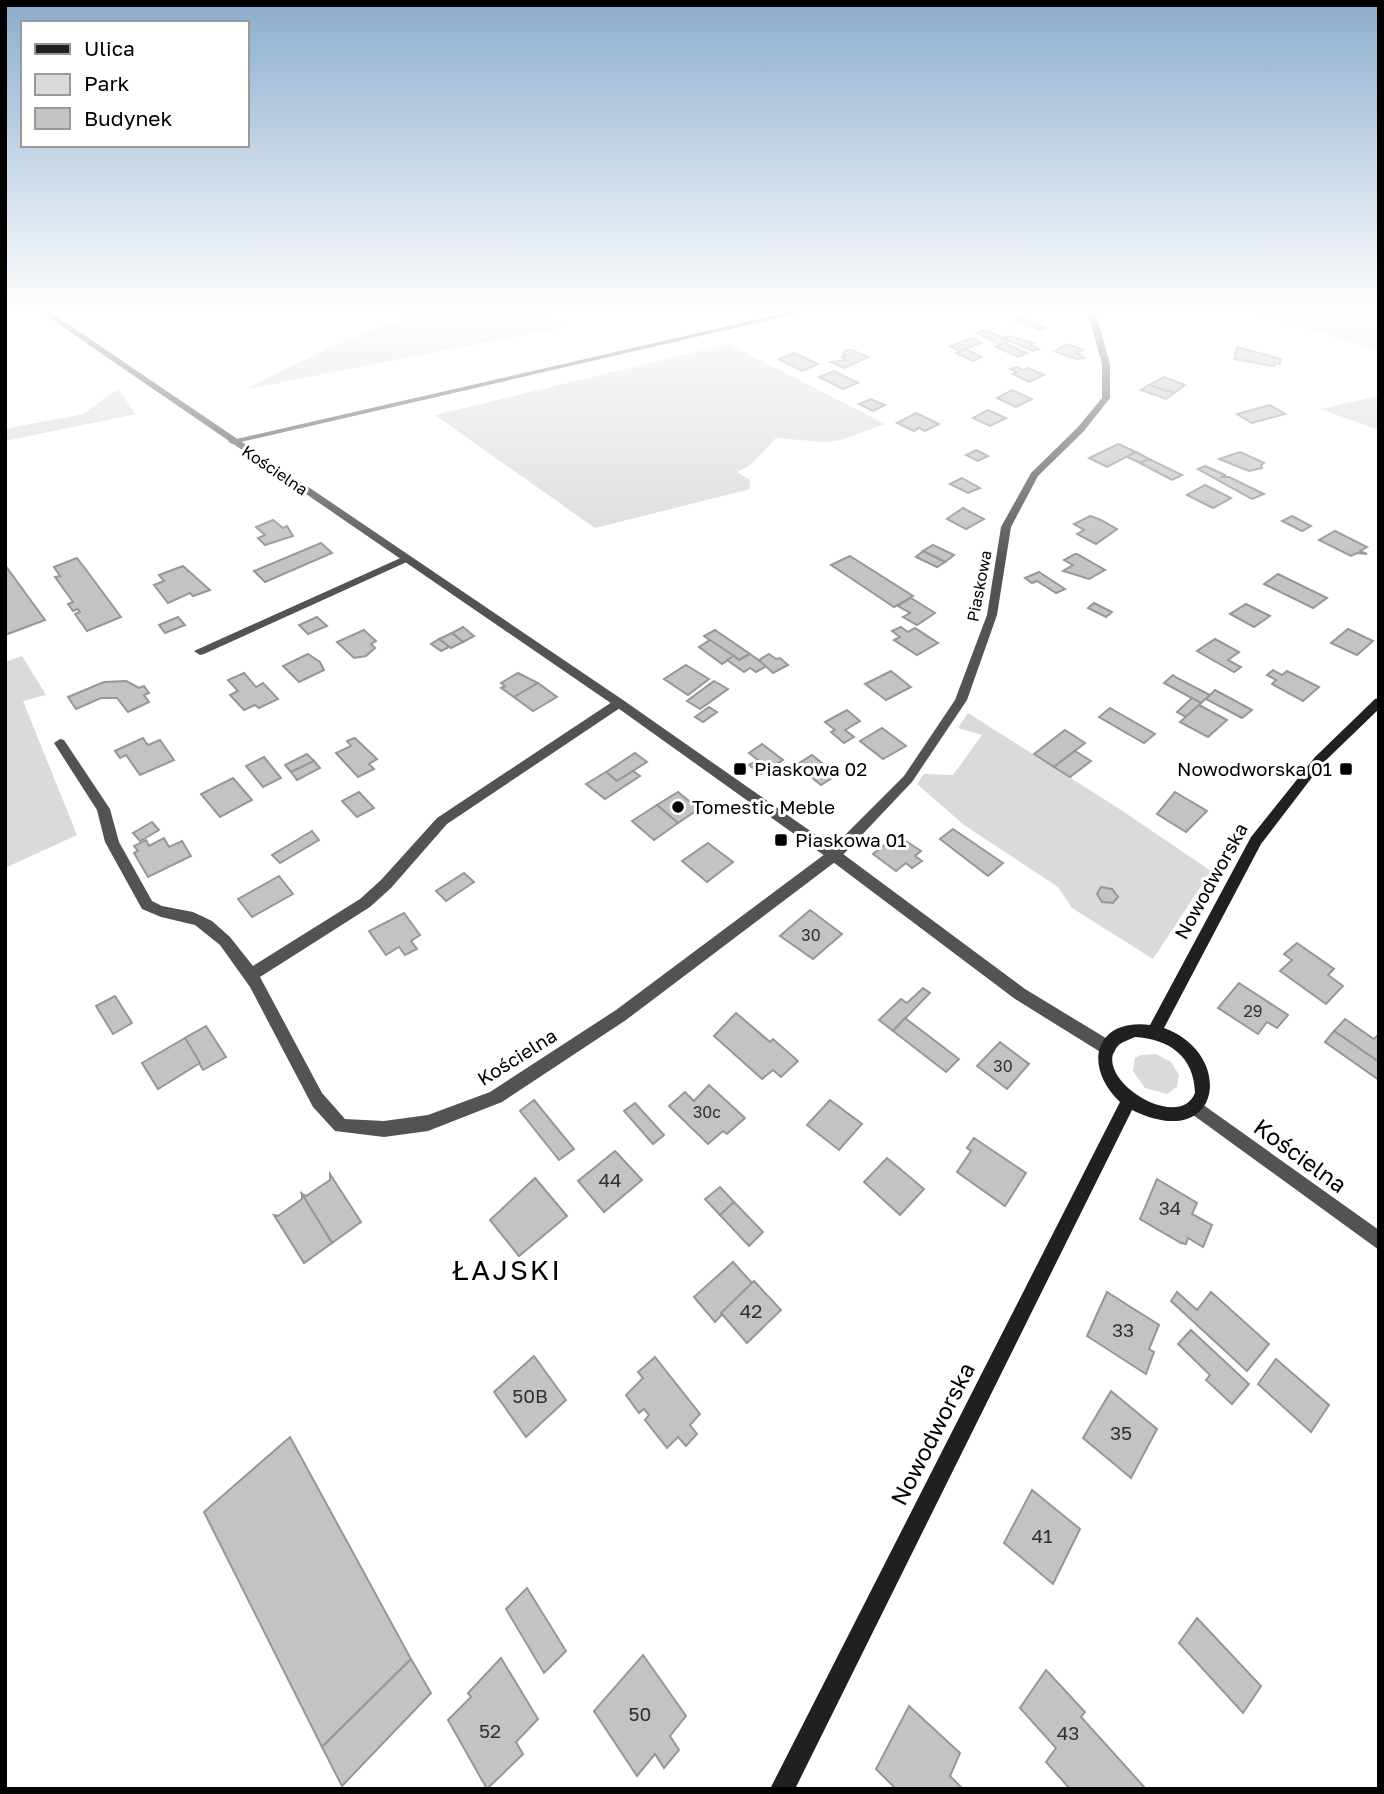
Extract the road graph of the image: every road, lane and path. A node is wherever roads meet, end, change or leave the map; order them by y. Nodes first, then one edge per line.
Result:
1 (163, 394) edge
2 (441, 394) edge
3 (1106, 394) edge
4 (232, 441) junction
5 (405, 559) junction
6 (200, 651) dead end
7 (1379, 702) edge
8 (619, 703) junction
9 (60, 743) dead end
10 (834, 855) junction
11 (251, 975) junction
12 (1155, 1031) junction
13 (1108, 1048) junction
14 (1128, 1102) junction
15 (1195, 1107) junction
16 (1379, 1241) edge
17 (782, 1789) edge

1 - 4 street, Kościelna
2 - 4 street
3 - 10 street, Piaskowa
4 - 5 street, Kościelna
5 - 6 street
5 - 8 street, Kościelna
7 - 12 main road, Nowodworska
8 - 10 street, Kościelna
8 - 11 street
9 - 11 street, Kościelna
10 - 11 street, Kościelna
10 - 13 street, Kościelna
12 - 13 main road
12 - 15 main road
13 - 14 main road
14 - 15 main road
14 - 17 main road, Nowodworska
15 - 16 street, Kościelna

